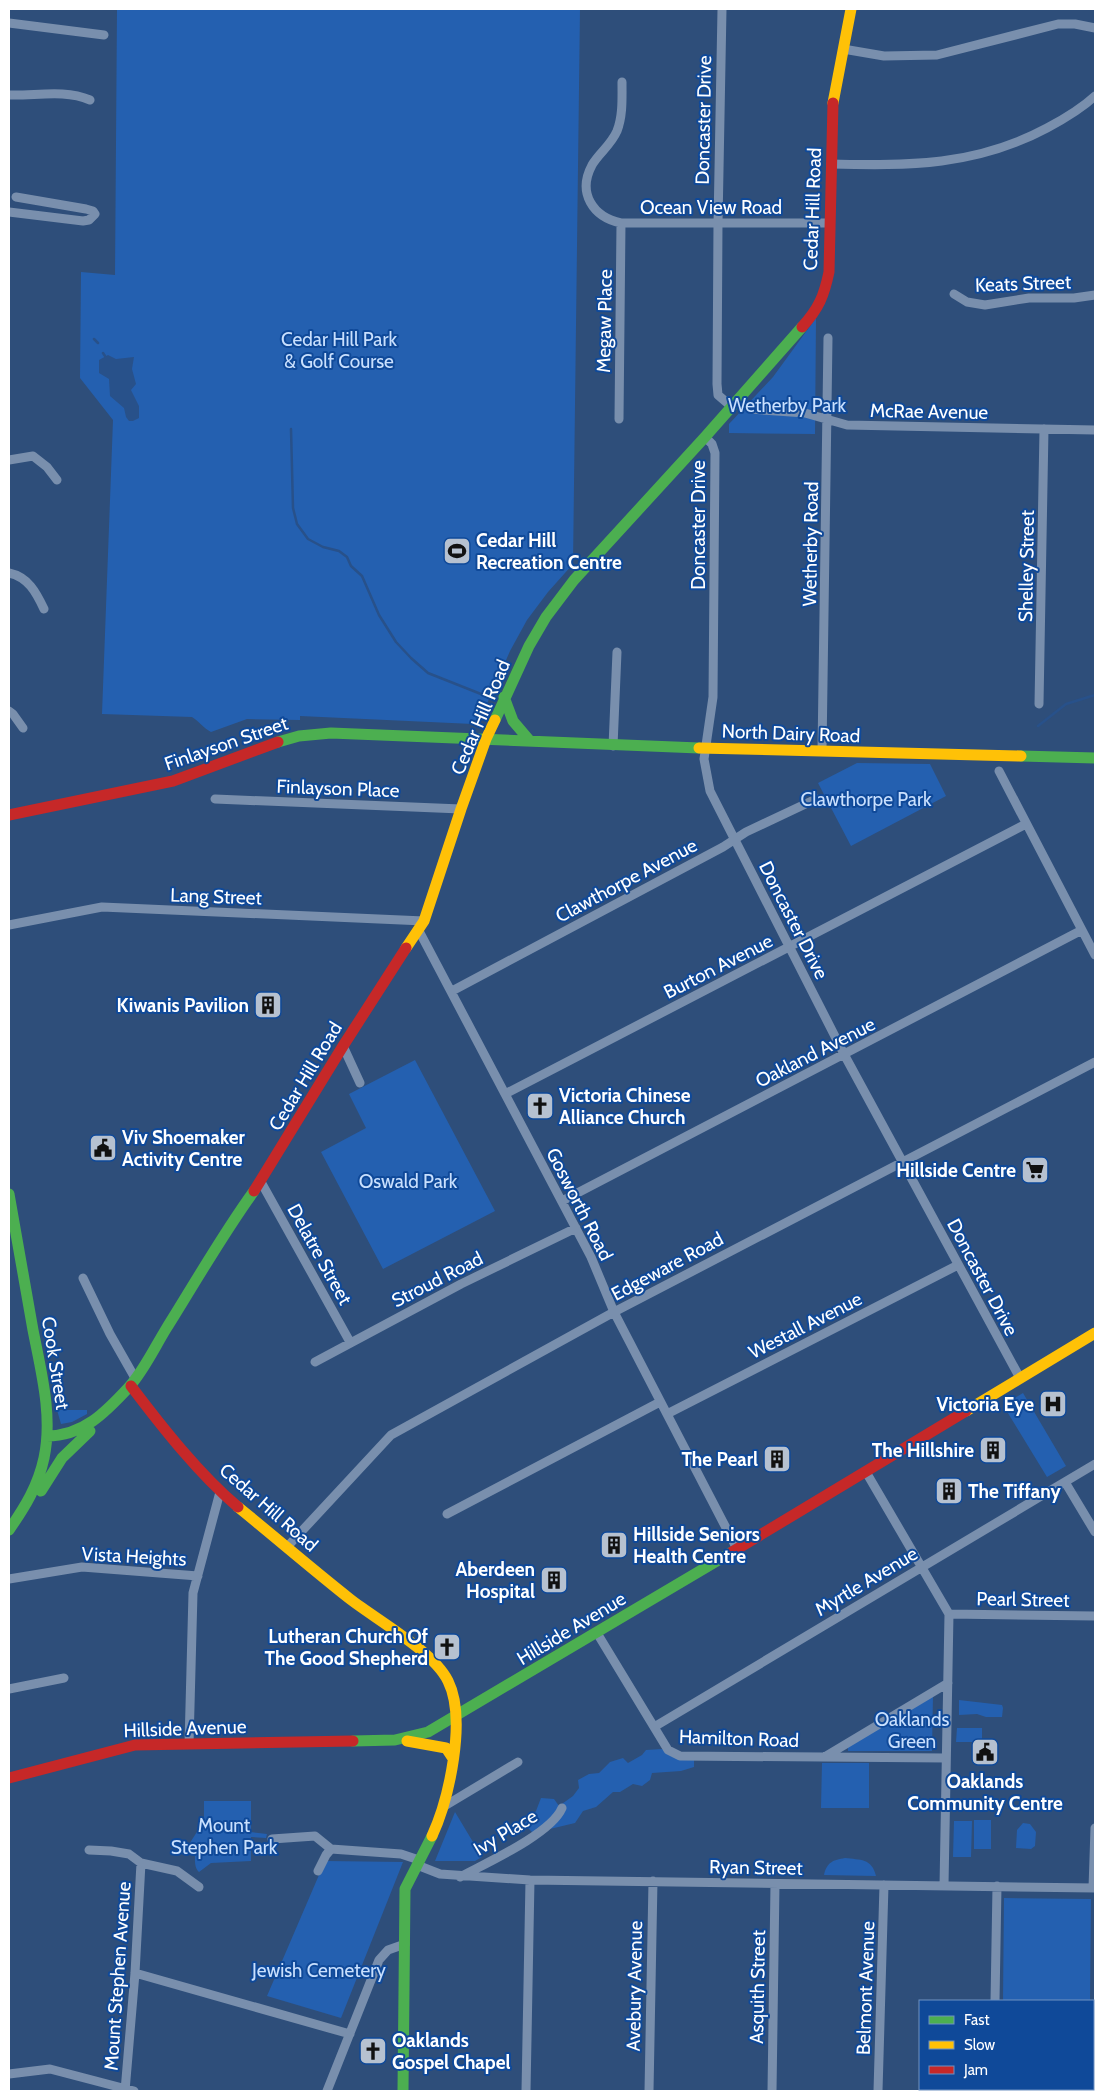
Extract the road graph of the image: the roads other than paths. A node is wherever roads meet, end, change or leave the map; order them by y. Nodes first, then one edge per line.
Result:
1 (722, 9) edge
2 (851, 9) edge
3 (9, 23) edge
4 (1095, 28) edge
5 (104, 35) dead end
6 (843, 49) junction
7 (622, 82) dead end
8 (9, 95) edge
9 (90, 100) dead end
10 (1093, 101) edge
11 (831, 164) junction
12 (16, 198) dead end
13 (9, 212) edge
14 (621, 223) junction
15 (718, 223) junction
16 (830, 223) junction
17 (954, 294) dead end
18 (1095, 295) edge
19 (828, 338) dead end
20 (735, 403) junction
21 (619, 419) dead end
22 (827, 420) junction
23 (1044, 429) junction
24 (1095, 430) edge
25 (705, 436) junction
26 (9, 460) edge
27 (57, 480) dead end
28 (9, 573) edge
29 (44, 609) dead end
30 (617, 652) dead end
31 (504, 698) junction
32 (1039, 704) dead end
33 (9, 711) edge
34 (23, 728) dead end
35 (486, 739) junction
36 (530, 741) junction
37 (613, 746) junction
38 (705, 748) junction
39 (822, 751) junction
40 (1095, 758) edge
41 (999, 771) dead end
42 (215, 799) dead end
43 (816, 799) dead end
44 (461, 809) junction
45 (9, 815) edge
46 (1026, 824) junction
47 (735, 839) junction
48 (421, 925) junction
49 (9, 926) edge
50 (1082, 930) junction
51 (790, 947) junction
52 (1095, 955) edge
53 (452, 991) junction
54 (343, 1046) junction
55 (844, 1056) junction
56 (1095, 1062) edge
57 (360, 1083) dead end
58 (506, 1094) junction
59 (902, 1162) junction
60 (261, 1182) junction
61 (9, 1194) edge
62 (562, 1201) junction
63 (576, 1228) junction
64 (958, 1265) junction
65 (83, 1278) dead end
66 (614, 1312) junction
67 (1095, 1333) edge
68 (350, 1342) junction
69 (315, 1362) dead end
70 (1020, 1378) junction
71 (133, 1382) junction
72 (660, 1402) junction
73 (667, 1414) junction
74 (99, 1417) junction
75 (48, 1436) junction
76 (1095, 1464) edge
77 (866, 1472) junction
78 (1064, 1482) junction
79 (220, 1492) junction
80 (447, 1514) dead end
81 (19, 1518) junction
82 (9, 1530) edge
83 (1095, 1532) edge
84 (287, 1547) junction
85 (737, 1549) junction
86 (922, 1567) junction
87 (198, 1576) junction
88 (9, 1579) edge
89 (950, 1614) junction
90 (1095, 1616) edge
91 (597, 1633) junction
92 (64, 1678) dead end
93 (948, 1683) junction
94 (9, 1689) edge
95 (457, 1716) junction
96 (654, 1727) junction
97 (395, 1740) junction
98 (189, 1744) junction
99 (826, 1756) junction
100 (452, 1757) junction
101 (946, 1758) junction
102 (518, 1762) dead end
103 (9, 1778) edge
104 (443, 1807) junction
105 (562, 1808) dead end
106 (1095, 1828) edge
107 (272, 1839) dead end
108 (331, 1849) junction
109 (89, 1850) dead end
110 (142, 1863) junction
111 (418, 1865) junction
112 (318, 1871) dead end
113 (459, 1877) junction
114 (530, 1880) junction
115 (652, 1881) junction
116 (775, 1884) junction
117 (884, 1885) junction
118 (944, 1886) junction
119 (997, 1886) junction
120 (199, 1887) dead end
121 (1094, 1888) edge
122 (405, 1944) junction
123 (136, 1972) junction
124 (995, 2000) edge
125 (350, 2034) junction
126 (9, 2074) edge
127 (128, 2090) edge
128 (327, 2091) edge
129 (403, 2091) edge
130 (526, 2091) edge
131 (649, 2091) edge
132 (772, 2091) edge
133 (878, 2091) edge

1 - 15 street, Doncaster Drive
2 - 6 street, Cedar Hill Road
3 - 5 street
4 - 6 street
6 - 11 street, Cedar Hill Road
7 - 14 street
8 - 9 street
10 - 11 street
11 - 16 street, Cedar Hill Road
12 - 13 street
14 - 15 street, Ocean View Road
14 - 21 street, Megaw Place
15 - 16 street, Ocean View Road
15 - 20 street, Doncaster Drive
16 - 20 street, Cedar Hill Road
17 - 18 street, Keats Street
19 - 22 street, Wetherby Road
20 - 22 street, McRae Avenue
20 - 25 street, Cedar Hill Road
22 - 23 street, McRae Avenue
22 - 39 street, Wetherby Road
23 - 24 street, McRae Avenue
23 - 32 street, Shelley Street
25 - 31 street, Cedar Hill Road
25 - 38 street, Doncaster Drive
26 - 27 street
28 - 29 street
30 - 37 street
31 - 35 street, Cedar Hill Road
31 - 36 street
33 - 34 street
35 - 36 street, North Dairy Road
35 - 44 street, Cedar Hill Road
35 - 45 street, Finlayson Street
36 - 37 street, North Dairy Road
37 - 38 street, North Dairy Road
38 - 39 street, North Dairy Road
38 - 47 street, Doncaster Drive
39 - 40 street, North Dairy Road
41 - 46 street
42 - 44 street, Finlayson Place
43 - 47 street, Clawthorpe Avenue
44 - 48 street, Cedar Hill Road
46 - 50 street
46 - 51 street, Burton Avenue
47 - 51 street, Doncaster Drive
47 - 53 street, Clawthorpe Avenue
48 - 49 street, Lang Street
48 - 53 street, Gosworth Road
48 - 54 street, Cedar Hill Road
50 - 52 street
50 - 55 street, Oakland Avenue
51 - 55 street, Doncaster Drive
51 - 58 street, Burton Avenue
53 - 58 street, Gosworth Road
54 - 57 street
54 - 60 street, Cedar Hill Road
55 - 59 street, Doncaster Drive
55 - 62 street, Oakland Avenue
56 - 59 street, Edgeware Road
58 - 62 street, Gosworth Road
59 - 64 street, Doncaster Drive
59 - 66 street, Edgeware Road
60 - 68 street, Delatre Street
60 - 71 street, Cedar Hill Road
61 - 75 street, Cook Street
62 - 63 street, Gosworth Road
63 - 66 street, Gosworth Road
63 - 68 street, Stroud Road
64 - 70 street, Doncaster Drive
64 - 73 street, Westall Avenue
65 - 71 street
66 - 72 street, Gosworth Road
66 - 84 street, Edgeware Road
67 - 70 street, Hillside Avenue
68 - 69 street, Stroud Road
70 - 77 street, Hillside Avenue
71 - 74 street
71 - 79 street, Cedar Hill Road
72 - 73 street, Gosworth Road
72 - 80 street
73 - 85 street, Gosworth Road
74 - 75 street
74 - 81 street
75 - 81 street, Cook Street
76 - 78 street, Myrtle Avenue
77 - 85 street, Hillside Avenue
77 - 86 street
78 - 83 street
78 - 86 street, Myrtle Avenue
79 - 84 street, Cedar Hill Road
79 - 87 street
81 - 82 street, Cook Street
84 - 95 street, Cedar Hill Road
85 - 91 street, Hillside Avenue
86 - 89 street
86 - 96 street, Myrtle Avenue
87 - 88 street, Vista Heights
87 - 98 street
89 - 90 street, Pearl Street
89 - 93 street
91 - 95 street, Hillside Avenue
91 - 96 street, Hamilton Road
92 - 94 street
93 - 99 street
93 - 101 street
95 - 97 street, Hillside Avenue
95 - 100 street, Cedar Hill Road
96 - 99 street, Hamilton Road
97 - 98 street, Hillside Avenue
97 - 100 street
98 - 103 street, Hillside Avenue
99 - 101 street, Hamilton Road
100 - 104 street, Cedar Hill Road
101 - 118 street
102 - 104 street
104 - 111 street, Cedar Hill Road
105 - 113 street, Ivy Place
106 - 121 street
107 - 108 street, Ryan Street
108 - 111 street, Ryan Street
108 - 112 street
109 - 110 street
110 - 120 street
110 - 123 street, Mount Stephen Avenue
111 - 113 street, Ryan Street
111 - 122 street, Cedar Hill Road
113 - 114 street, Ryan Street
114 - 115 street, Ryan Street
114 - 130 street
115 - 116 street, Ryan Street
115 - 131 street, Avebury Avenue
116 - 117 street, Ryan Street
116 - 132 street, Asquith Street
117 - 118 street, Ryan Street
117 - 133 street, Belmont Avenue
118 - 119 street, Ryan Street
119 - 121 street, Ryan Street
119 - 124 street
122 - 125 street
122 - 129 street, Cedar Hill Road
123 - 125 street
123 - 127 street, Mount Stephen Avenue
125 - 128 street
126 - 127 street

